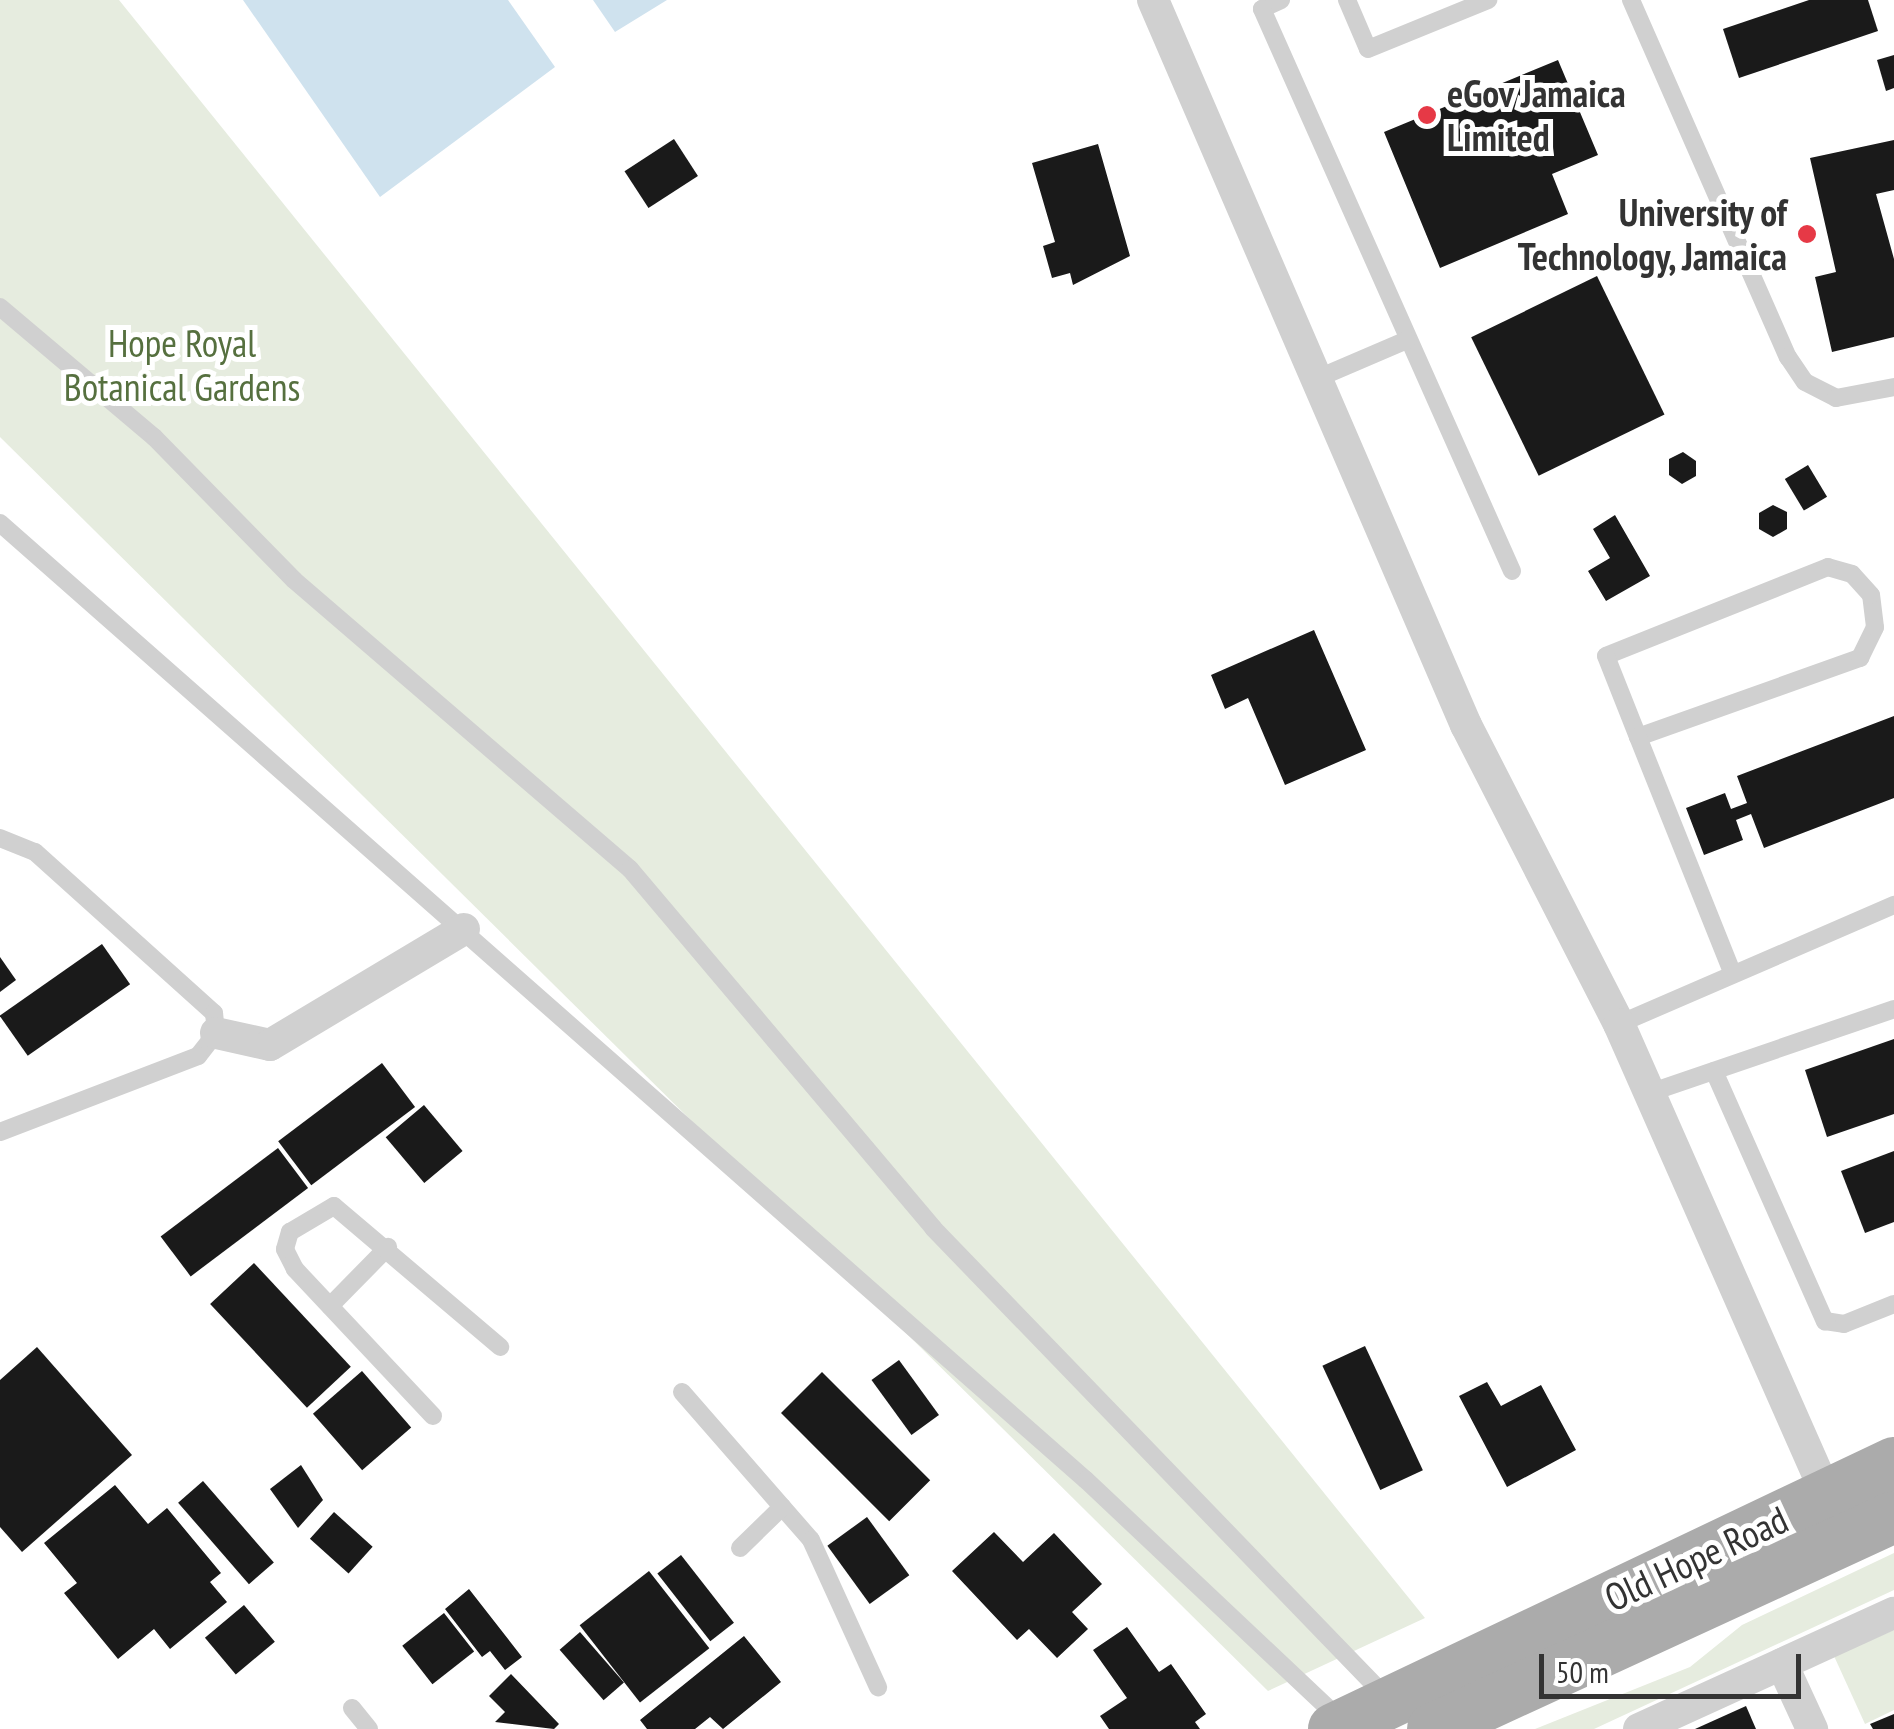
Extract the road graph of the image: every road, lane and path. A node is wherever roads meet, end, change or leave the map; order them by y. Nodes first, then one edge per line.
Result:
1 (1153, 0) edge
2 (1282, 0) edge
3 (1347, 0) edge
4 (1488, 0) edge
5 (1631, 0) edge
6 (0, 307) edge
7 (1407, 340) junction
8 (1316, 379) junction
9 (1894, 387) edge
10 (0, 523) edge
11 (1512, 571) dead end
12 (1638, 737) junction
13 (0, 838) edge
14 (1894, 905) edge
15 (464, 929) junction
16 (1733, 974) junction
17 (1894, 1008) edge
18 (1619, 1024) junction
19 (216, 1033) junction
20 (1714, 1072) junction
21 (1650, 1093) junction
22 (0, 1132) edge
23 (388, 1247) junction
24 (1894, 1304) edge
25 (330, 1306) junction
26 (500, 1347) dead end
27 (682, 1392) dead end
28 (433, 1416) dead end
29 (1894, 1463) edge
30 (782, 1506) junction
31 (1837, 1517) junction
32 (1894, 1517) edge
33 (740, 1548) dead end
34 (1894, 1612) edge
35 (1782, 1664) junction
36 (878, 1687) dead end
37 (352, 1708) dead end
38 (1379, 1724) edge
39 (369, 1729) edge
40 (1640, 1729) edge
41 (1812, 1729) edge

1 - 8 street
2 - 7 lane
3 - 4 lane
5 - 9 lane
6 - 38 lane
7 - 8 lane
7 - 11 lane
8 - 18 street
10 - 15 lane
12 - 12 lane
12 - 16 lane
13 - 19 lane
14 - 16 lane
15 - 19 street
15 - 38 lane
16 - 18 lane
17 - 20 lane
18 - 21 street
19 - 22 lane
20 - 21 lane
20 - 24 lane
21 - 31 street
23 - 25 lane
23 - 25 lane
23 - 26 lane
25 - 28 lane
27 - 30 lane
29 - 31 main road, Old Hope Road
30 - 33 lane
30 - 36 lane
31 - 32 main road, Old Hope Road
31 - 38 main road, Old Hope Road
34 - 35 street
35 - 40 street
35 - 41 street
37 - 39 lane

